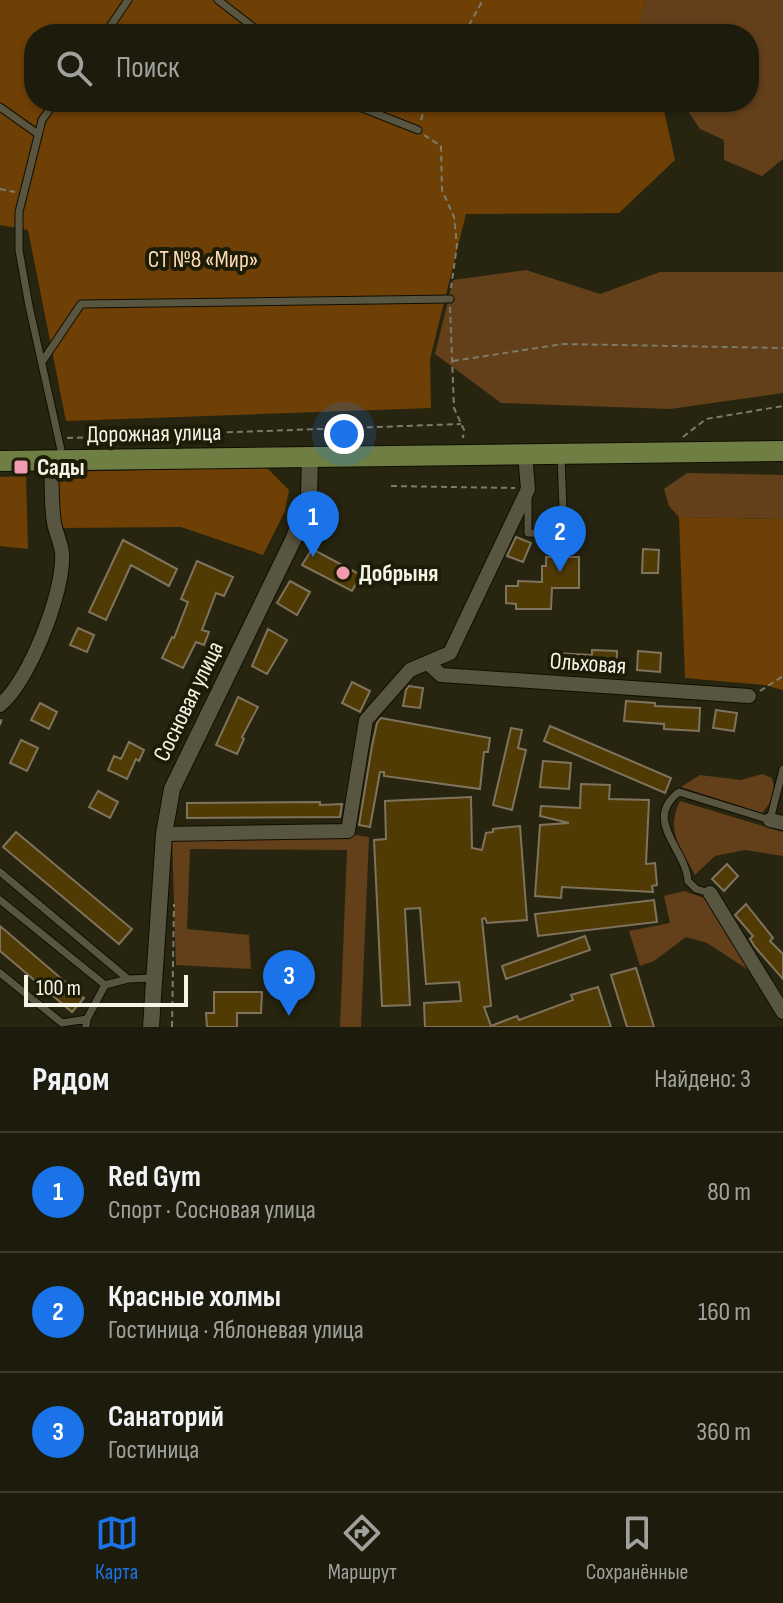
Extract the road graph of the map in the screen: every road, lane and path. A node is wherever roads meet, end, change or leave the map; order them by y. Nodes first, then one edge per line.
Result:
1 (128, 0) edge
2 (218, 0) edge
3 (483, 0) edge
4 (112, 24) edge
5 (249, 24) edge
6 (470, 24) edge
7 (0, 107) edge
8 (48, 112) edge
9 (372, 112) edge
10 (423, 112) edge
11 (418, 130) junction
12 (38, 134) junction
13 (0, 189) edge
14 (24, 194) junction
15 (450, 299) junction
16 (783, 348) edge
17 (452, 361) junction
18 (42, 362) junction
19 (783, 406) edge
20 (461, 424) junction
21 (58, 438) junction
22 (783, 451) edge
23 (525, 454) junction
24 (665, 454) junction
25 (463, 455) junction
26 (561, 455) junction
27 (310, 457) junction
28 (0, 461) edge
29 (57, 461) junction
30 (391, 486) dead end
31 (528, 489) junction
32 (428, 663) junction
33 (783, 676) edge
34 (749, 696) joint
35 (0, 705) edge
36 (783, 769) edge
37 (776, 822) edge
38 (164, 834) junction
39 (0, 872) edge
40 (710, 893) joint
41 (0, 900) edge
42 (173, 966) dead end
43 (0, 973) edge
44 (153, 978) junction
45 (128, 979) junction
46 (105, 985) junction
47 (783, 1012) edge
48 (86, 1023) edge
49 (63, 1025) edge
50 (151, 1027) edge
51 (172, 1027) edge

1 - 4 lane
2 - 5 lane
3 - 6 path
7 - 12 lane
8 - 12 lane
9 - 11 lane
10 - 11 path
11 - 15 path
12 - 14 lane
13 - 14 path
14 - 18 lane
15 - 17 path
15 - 18 lane
16 - 17 path
17 - 20 path
18 - 21 lane
19 - 24 path
20 - 21 path
20 - 25 path
21 - 29 lane
22 - 24 main road, Дорожная улица
23 - 25 main road, Дорожная улица
23 - 26 main road, Дорожная улица
23 - 31 street
24 - 26 main road, Дорожная улица
25 - 27 main road, Дорожная улица
26 - 31 lane
27 - 29 main road, Дорожная улица
27 - 38 street, Сосновая улица
28 - 29 main road, Дорожная улица
29 - 35 street
30 - 31 path
31 - 32 street
32 - 34 street, Ольховая
32 - 38 street
33 - 34 path
36 - 37 lane
37 - 40 lane
38 - 44 street, Сосновая улица
39 - 45 lane
40 - 47 street
41 - 46 lane
42 - 51 path
43 - 49 lane
44 - 45 lane
44 - 50 street, Сосновая улица
45 - 46 lane
46 - 48 lane
48 - 49 lane

